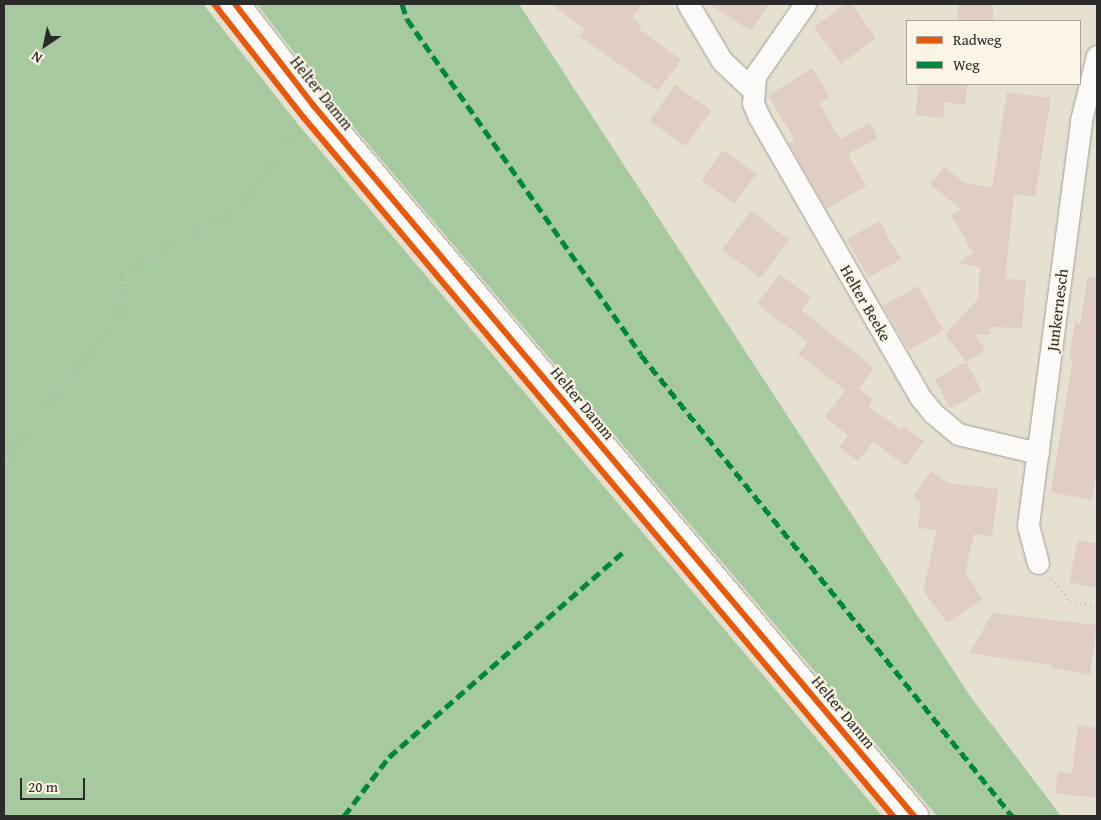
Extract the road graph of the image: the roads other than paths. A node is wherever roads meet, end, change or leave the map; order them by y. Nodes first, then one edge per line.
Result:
1 (235, 4) edge
2 (688, 4) edge
3 (805, 4) edge
4 (1092, 65) edge
5 (752, 89) junction
6 (1038, 453) junction
7 (1038, 563) road end
8 (914, 816) edge

1 - 8 street, Helter Damm
2 - 5 street
3 - 5 street
4 - 6 street, Junkernesch
5 - 6 street, Helter Beeke
6 - 7 street, Junkernesch

